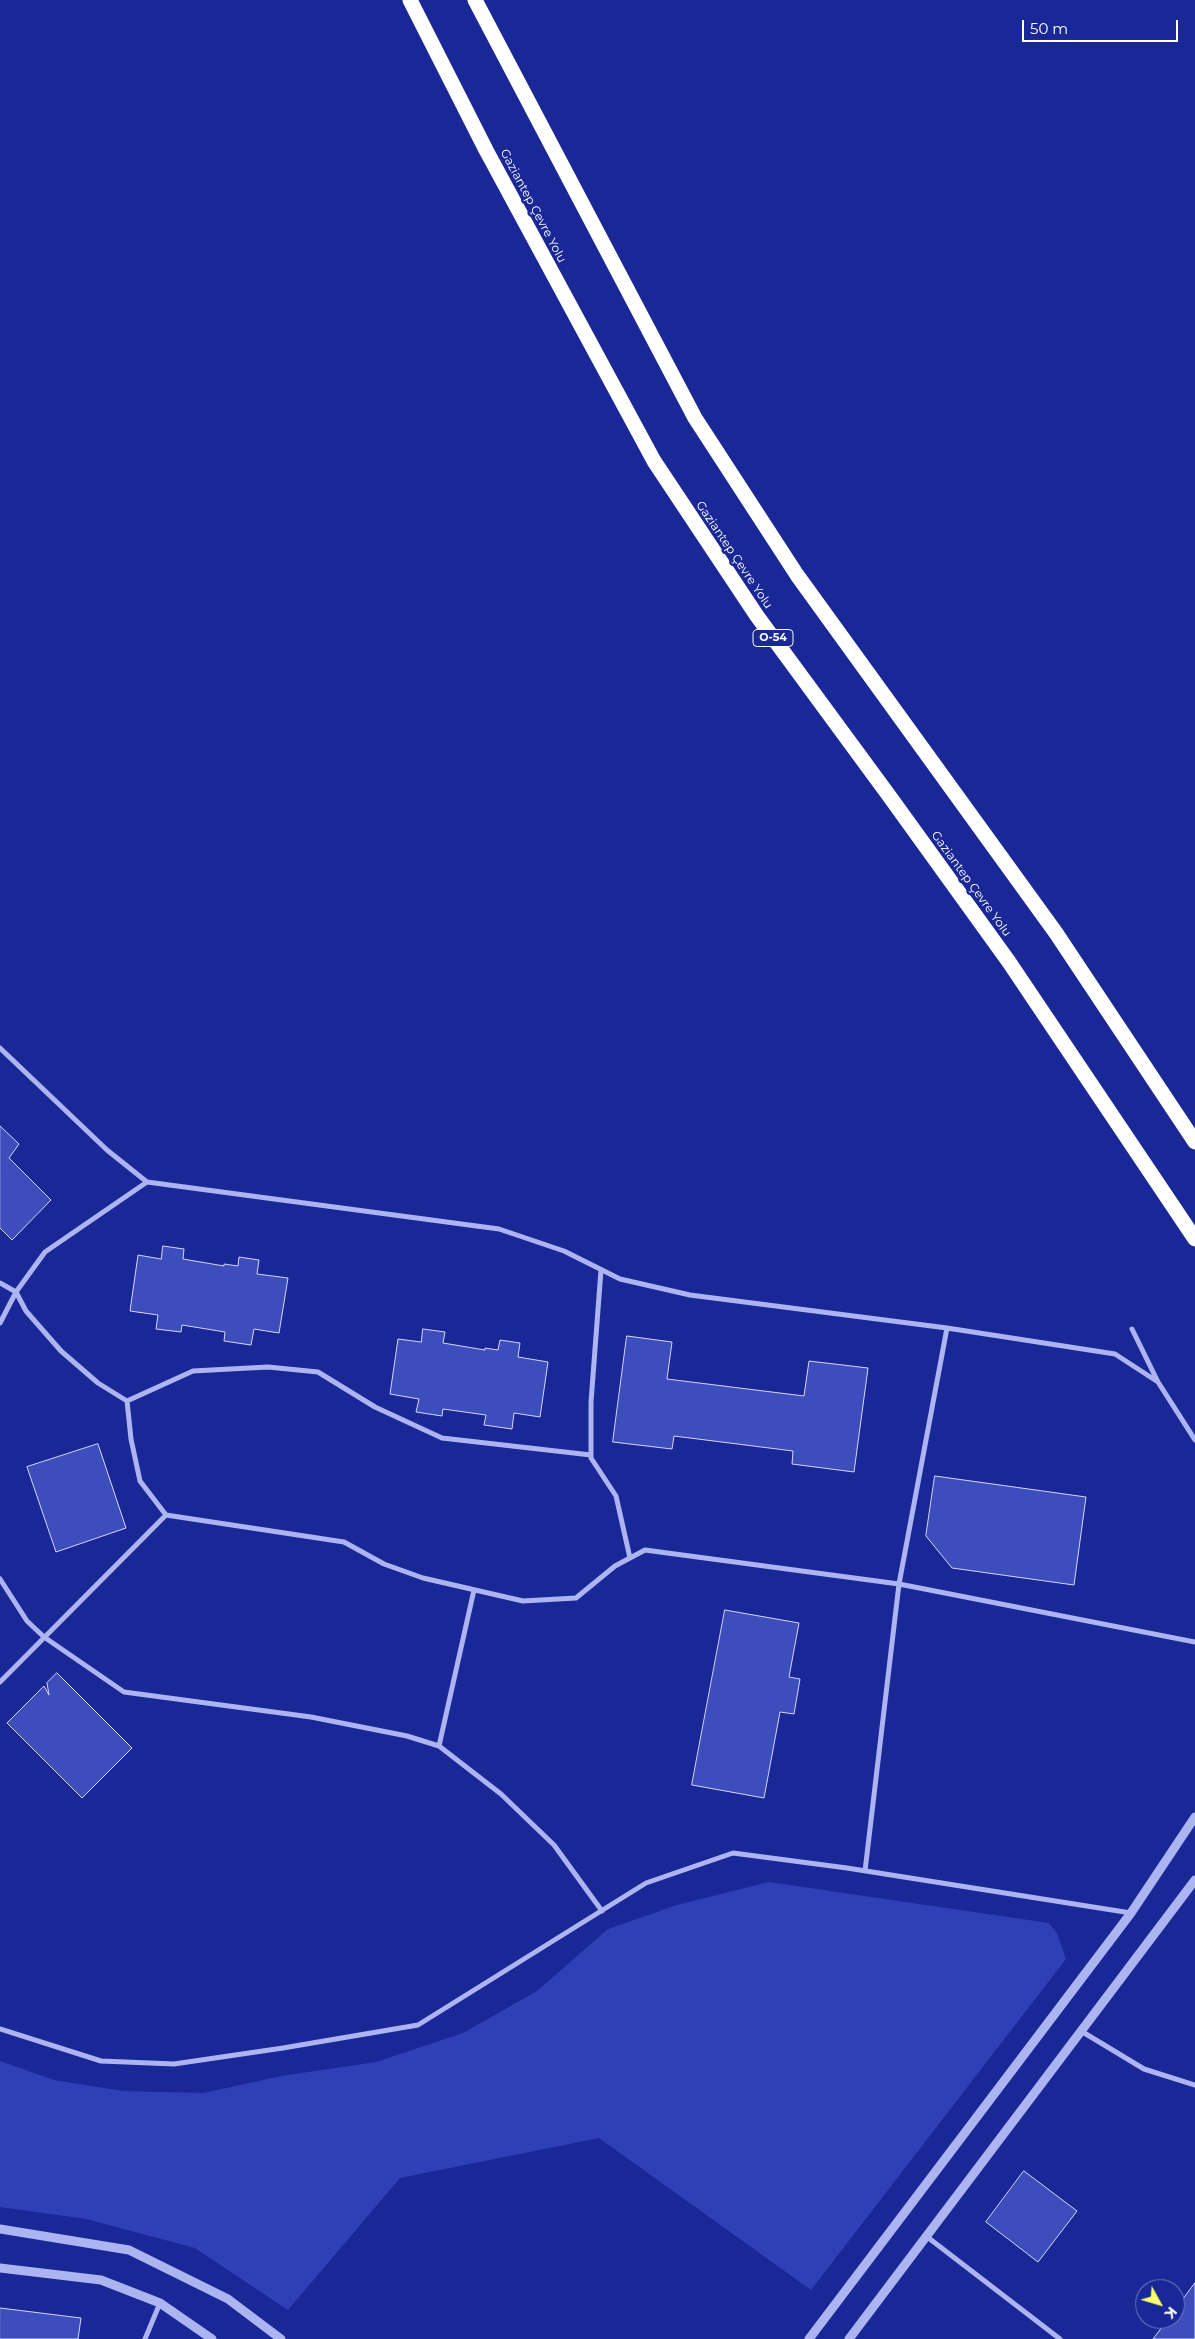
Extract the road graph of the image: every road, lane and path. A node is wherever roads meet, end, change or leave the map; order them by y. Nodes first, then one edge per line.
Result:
1 (402, 0) edge
2 (410, 0) edge
3 (475, 0) edge
4 (423, 24) junction
5 (0, 1048) edge
6 (1195, 1142) edge
7 (147, 1182) junction
8 (1195, 1239) edge
9 (601, 1270) junction
10 (0, 1282) edge
11 (16, 1292) junction
12 (0, 1322) edge
13 (947, 1328) junction
14 (1132, 1329) dead end
15 (1158, 1382) junction
16 (128, 1401) junction
17 (1195, 1440) edge
18 (591, 1454) junction
19 (166, 1515) junction
20 (630, 1558) junction
21 (0, 1579) edge
22 (899, 1584) junction
23 (474, 1590) junction
24 (44, 1637) junction
25 (1195, 1642) edge
26 (0, 1682) edge
27 (439, 1746) junction
28 (1195, 1817) edge
29 (865, 1871) junction
30 (1195, 1880) edge
31 (602, 1911) junction
32 (1131, 1913) junction
33 (0, 2029) edge
34 (1081, 2031) junction
35 (1195, 2085) edge
36 (0, 2229) edge
37 (926, 2235) junction
38 (0, 2268) edge
39 (160, 2303) junction
40 (145, 2339) edge
41 (212, 2339) edge
42 (281, 2339) edge
43 (809, 2339) edge
44 (849, 2339) edge
45 (1060, 2339) edge

1 - 4 highway
2 - 4 highway, Gaziantep Çevre Yolu / O-54
3 - 6 highway
4 - 8 highway, Gaziantep Çevre Yolu / O-54
5 - 7 street
7 - 9 street
7 - 11 street
9 - 13 street
9 - 18 street
10 - 11 street
11 - 12 street
11 - 16 street
13 - 15 street
13 - 22 street
14 - 15 street
15 - 17 street
16 - 18 street
16 - 19 street
18 - 20 street
19 - 23 street
19 - 24 street
20 - 22 street
20 - 23 street
21 - 24 street
22 - 25 street
22 - 29 street
23 - 27 street
24 - 26 street
24 - 27 street
27 - 31 street
28 - 32 street
29 - 31 street
29 - 32 street
30 - 34 street
31 - 33 street
32 - 43 street
34 - 35 street
34 - 37 street
36 - 42 street
37 - 44 street
37 - 45 street
38 - 39 street
39 - 40 street
39 - 41 street

